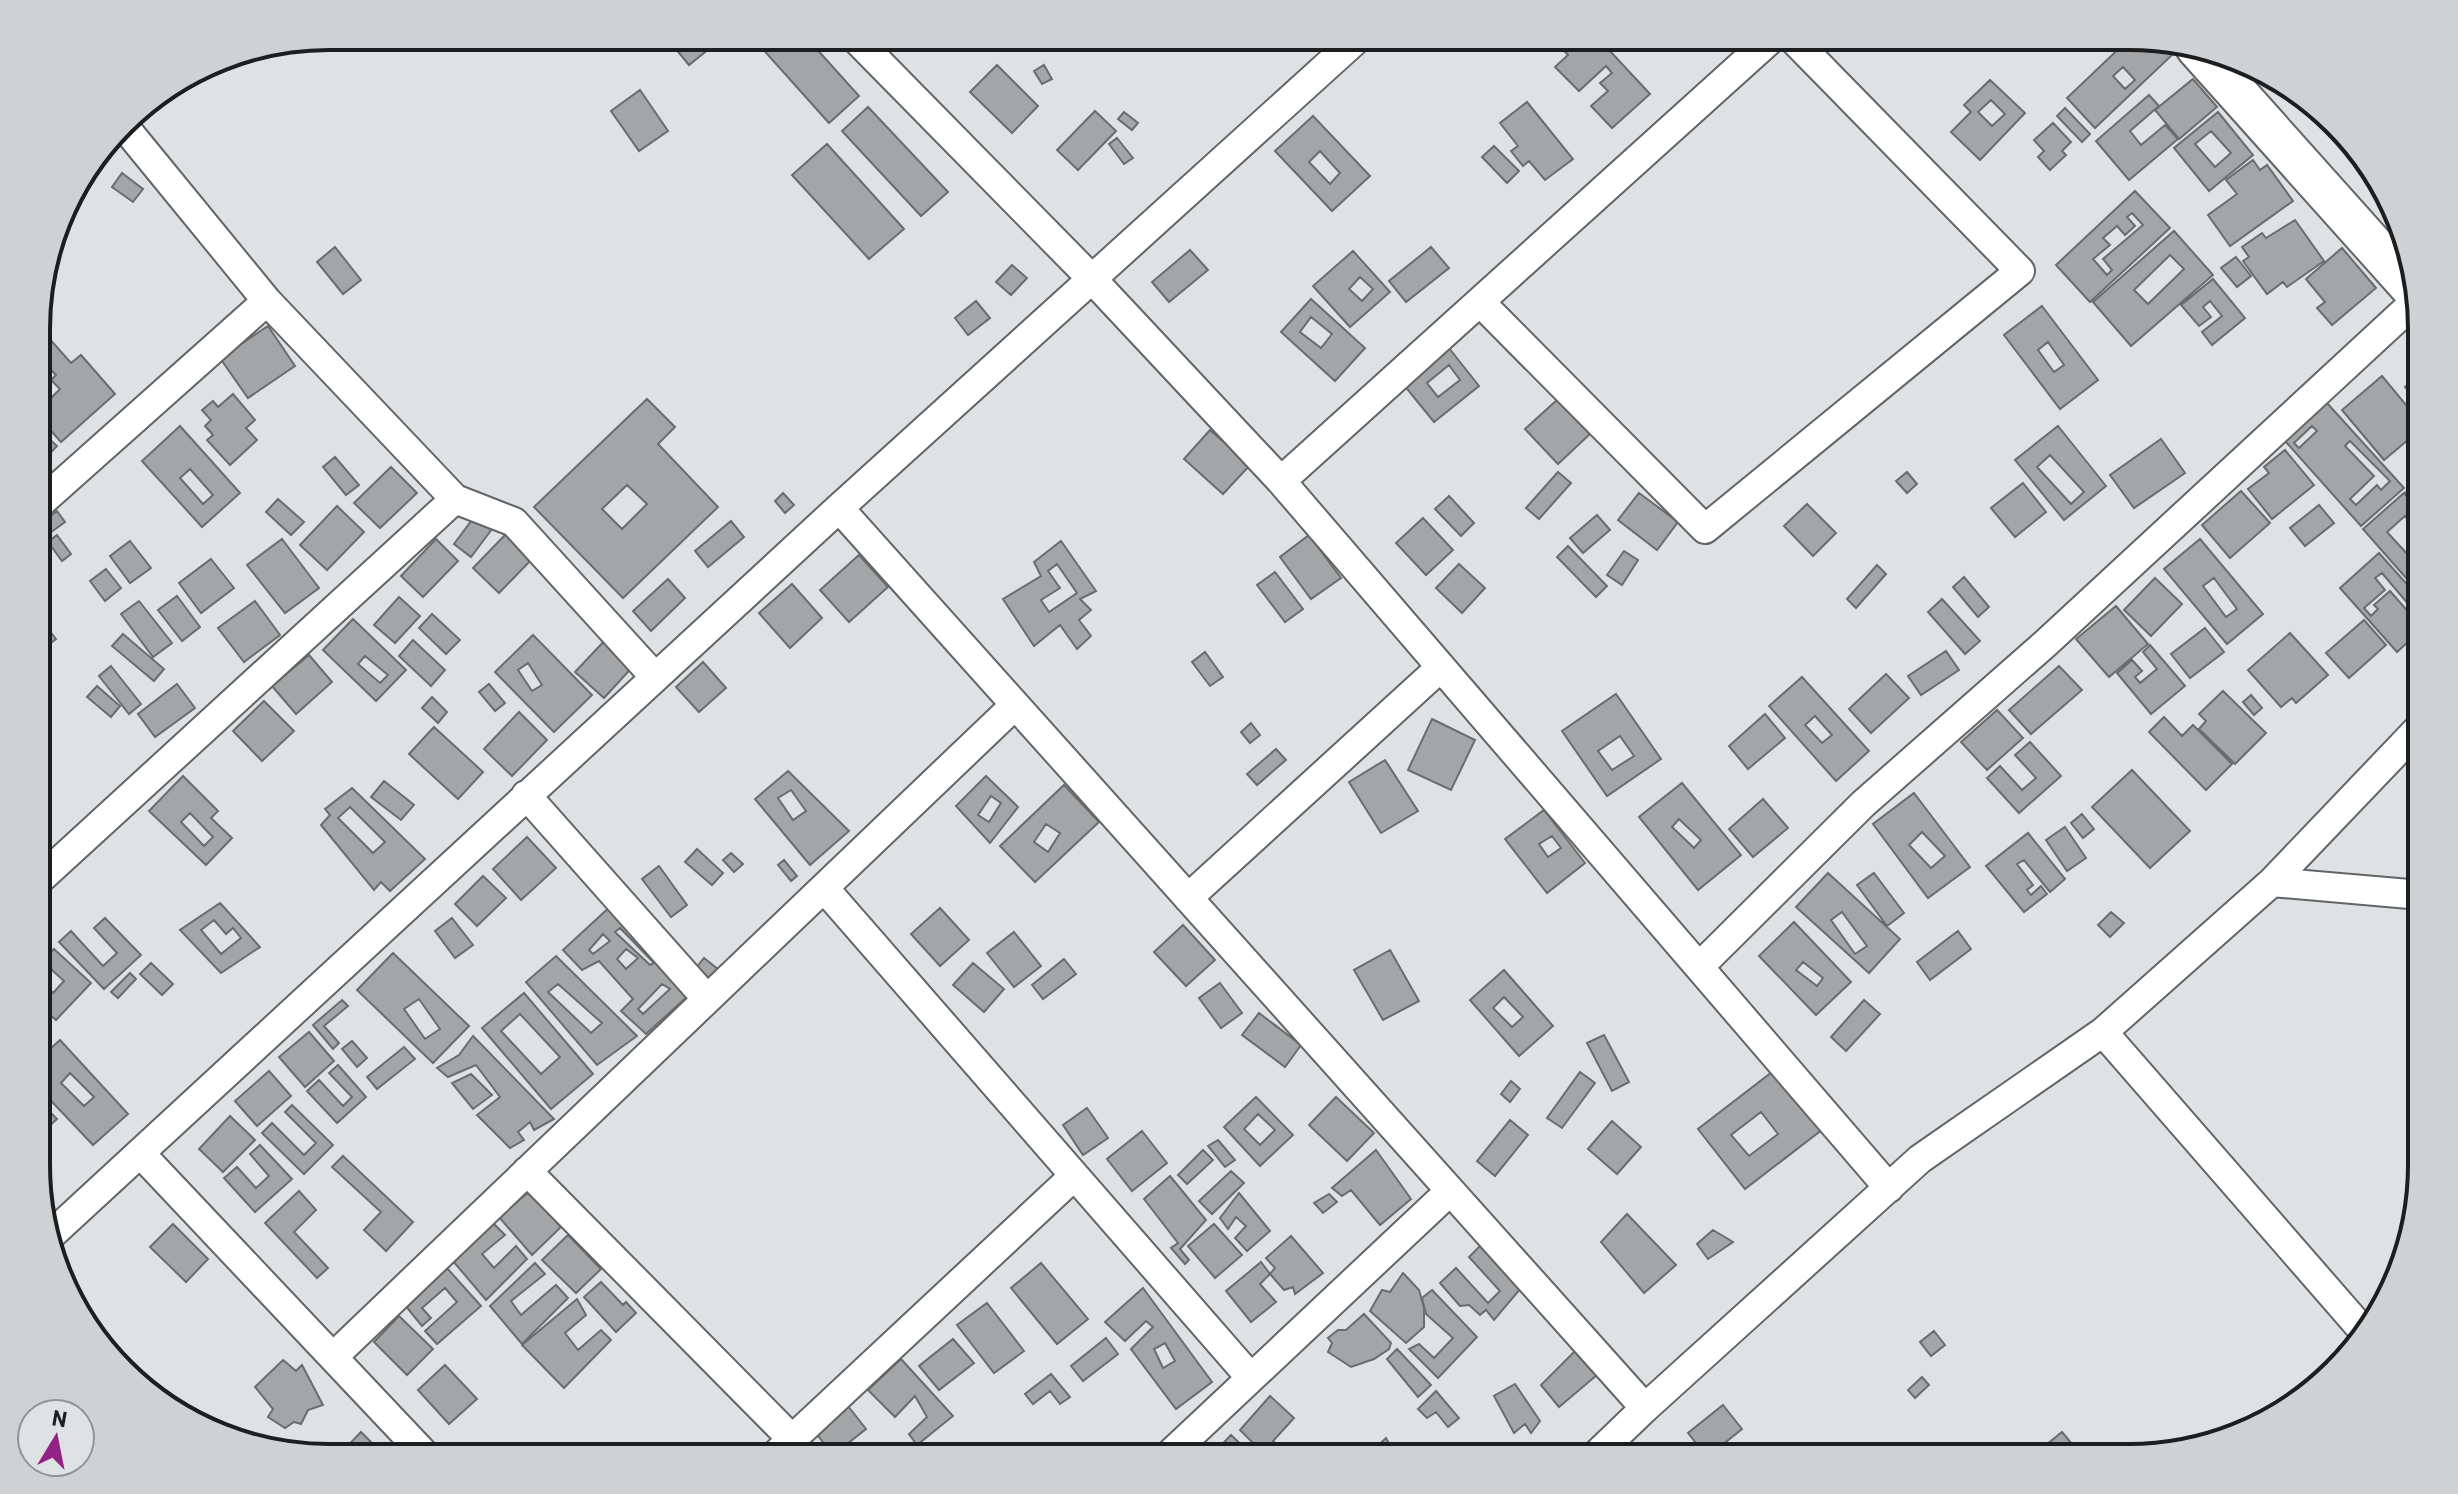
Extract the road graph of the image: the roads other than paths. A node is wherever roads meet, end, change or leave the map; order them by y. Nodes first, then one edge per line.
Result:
1 (1344, 50) edge
2 (1758, 50) edge
3 (1804, 50) edge
4 (867, 51) edge
5 (2209, 62) edge
6 (130, 134) edge
7 (1091, 278) junction
8 (2404, 281) edge
9 (267, 301) junction
10 (1480, 302) junction
11 (2406, 306) edge
12 (1281, 481) junction
13 (50, 494) edge
14 (455, 499) junction
15 (839, 508) junction
16 (1441, 667) junction
17 (655, 677) junction
18 (1015, 705) junction
19 (2407, 741) edge
20 (526, 795) junction
21 (50, 870) edge
22 (2272, 882) junction
23 (824, 888) junction
24 (2407, 894) edge
25 (1188, 898) junction
26 (1699, 967) junction
27 (707, 999) junction
28 (2103, 1032) junction
29 (140, 1153) junction
30 (527, 1171) junction
31 (1074, 1176) junction
32 (1889, 1188) junction
33 (1450, 1191) junction
34 (57, 1229) edge
35 (2358, 1324) edge
36 (333, 1357) junction
37 (1251, 1378) junction
38 (1645, 1408) junction
39 (1608, 1443) edge
40 (415, 1444) edge
41 (778, 1444) edge
42 (787, 1444) edge
43 (1181, 1444) edge

1 - 7 street
2 - 10 street
3 - 10 street
4 - 7 street
5 - 8 street
6 - 9 street
7 - 12 street
7 - 15 street
9 - 13 street
9 - 14 street
10 - 12 street
11 - 26 street
12 - 16 street
14 - 17 street
14 - 21 street
15 - 17 street
15 - 18 street
16 - 25 street
16 - 26 street
17 - 20 street
18 - 23 street
18 - 25 street
19 - 22 street
20 - 27 street
20 - 29 street
22 - 24 street
22 - 28 street
23 - 27 street
23 - 31 street
25 - 33 street
26 - 32 street
27 - 30 street
28 - 32 street
28 - 35 street
29 - 34 street
29 - 36 street
30 - 36 street
30 - 41 street
31 - 37 street
31 - 42 street
32 - 38 street
33 - 37 street
33 - 38 street
36 - 40 street
37 - 43 street
38 - 39 street

